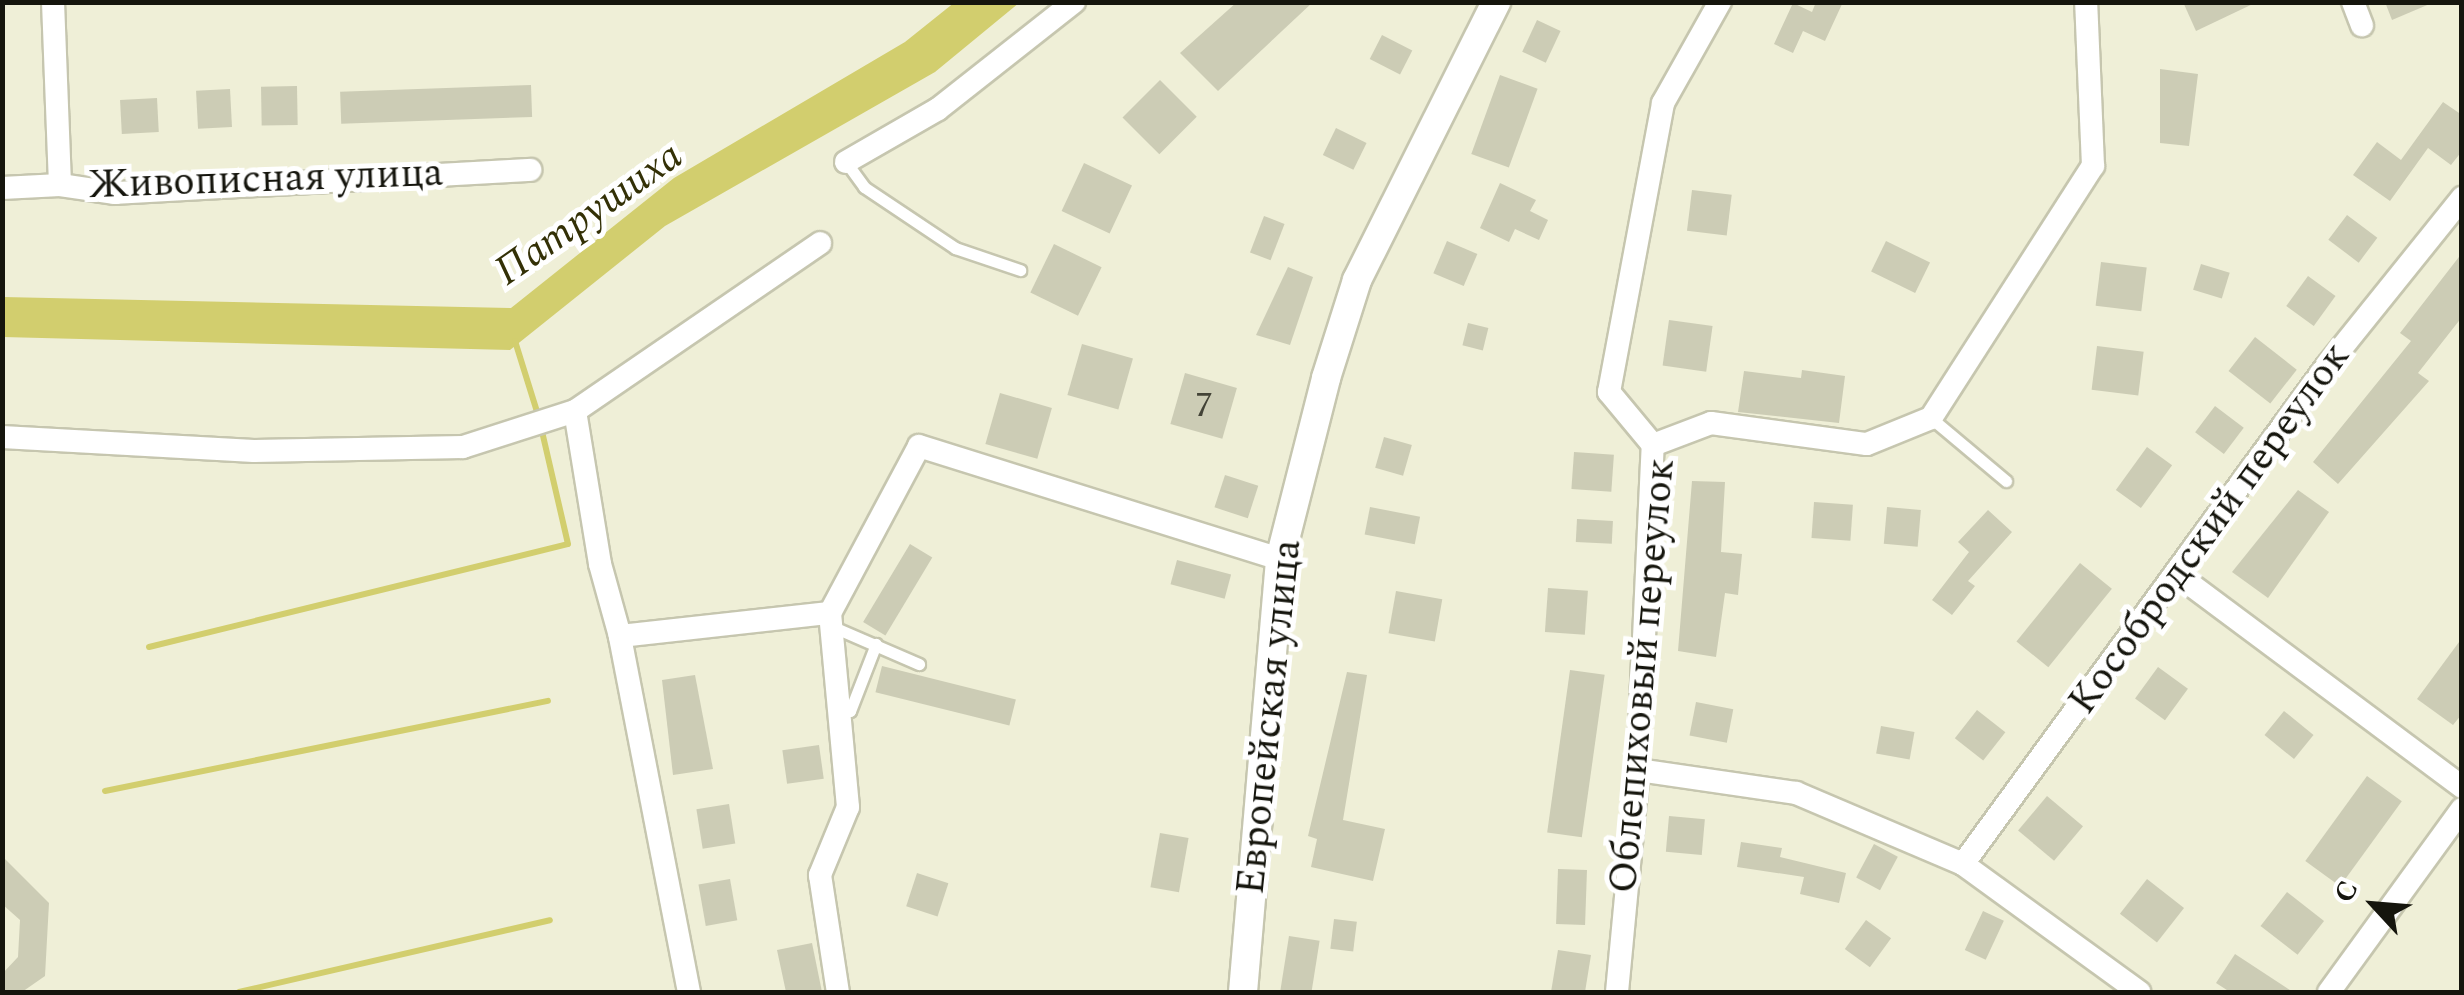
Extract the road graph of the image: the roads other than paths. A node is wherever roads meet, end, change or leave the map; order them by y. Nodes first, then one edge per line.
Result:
1 (53, 2) edge
2 (1074, 2) edge
3 (1496, 2) edge
4 (1720, 2) edge
5 (2086, 2) edge
6 (2353, 2) edge
7 (2362, 25) dead end
8 (846, 162) joint
9 (530, 170) dead end
10 (60, 185) junction
11 (2, 188) edge
12 (2462, 198) edge
13 (820, 243) dead end
14 (1020, 270) dead end
15 (575, 411) junction
16 (1931, 418) junction
17 (2, 437) edge
18 (1654, 445) junction
19 (2006, 481) dead end
20 (1280, 559) junction
21 (2179, 576) junction
22 (831, 620) junction
23 (620, 636) junction
24 (876, 644) junction
25 (919, 664) dead end
26 (839, 712) junction
27 (1638, 770) junction
28 (2462, 787) edge
29 (2462, 809) edge
30 (1962, 864) junction
31 (689, 992) edge
32 (838, 992) edge
33 (1243, 992) edge
34 (1617, 992) edge
35 (2139, 992) edge
36 (2329, 992) edge

1 - 10 street
2 - 8 street
3 - 20 street, Европейская улица
4 - 18 street
5 - 16 street
6 - 7 street
8 - 14 lane
9 - 10 street, Живописная улица
10 - 11 street, Живописная улица
12 - 21 street, Кособродский переулок
13 - 15 street
15 - 17 street
15 - 23 street
16 - 18 street, Облепиховый переулок
16 - 19 lane
18 - 27 street, Облепиховый переулок
20 - 22 street
20 - 33 street, Европейская улица
21 - 28 street
21 - 30 street, Кособродский переулок
22 - 23 street
22 - 24 lane
22 - 26 street
23 - 31 street
24 - 25 lane
24 - 26 lane
26 - 32 street
27 - 30 street
27 - 34 street, Облепиховый переулок
29 - 36 street
30 - 35 street

